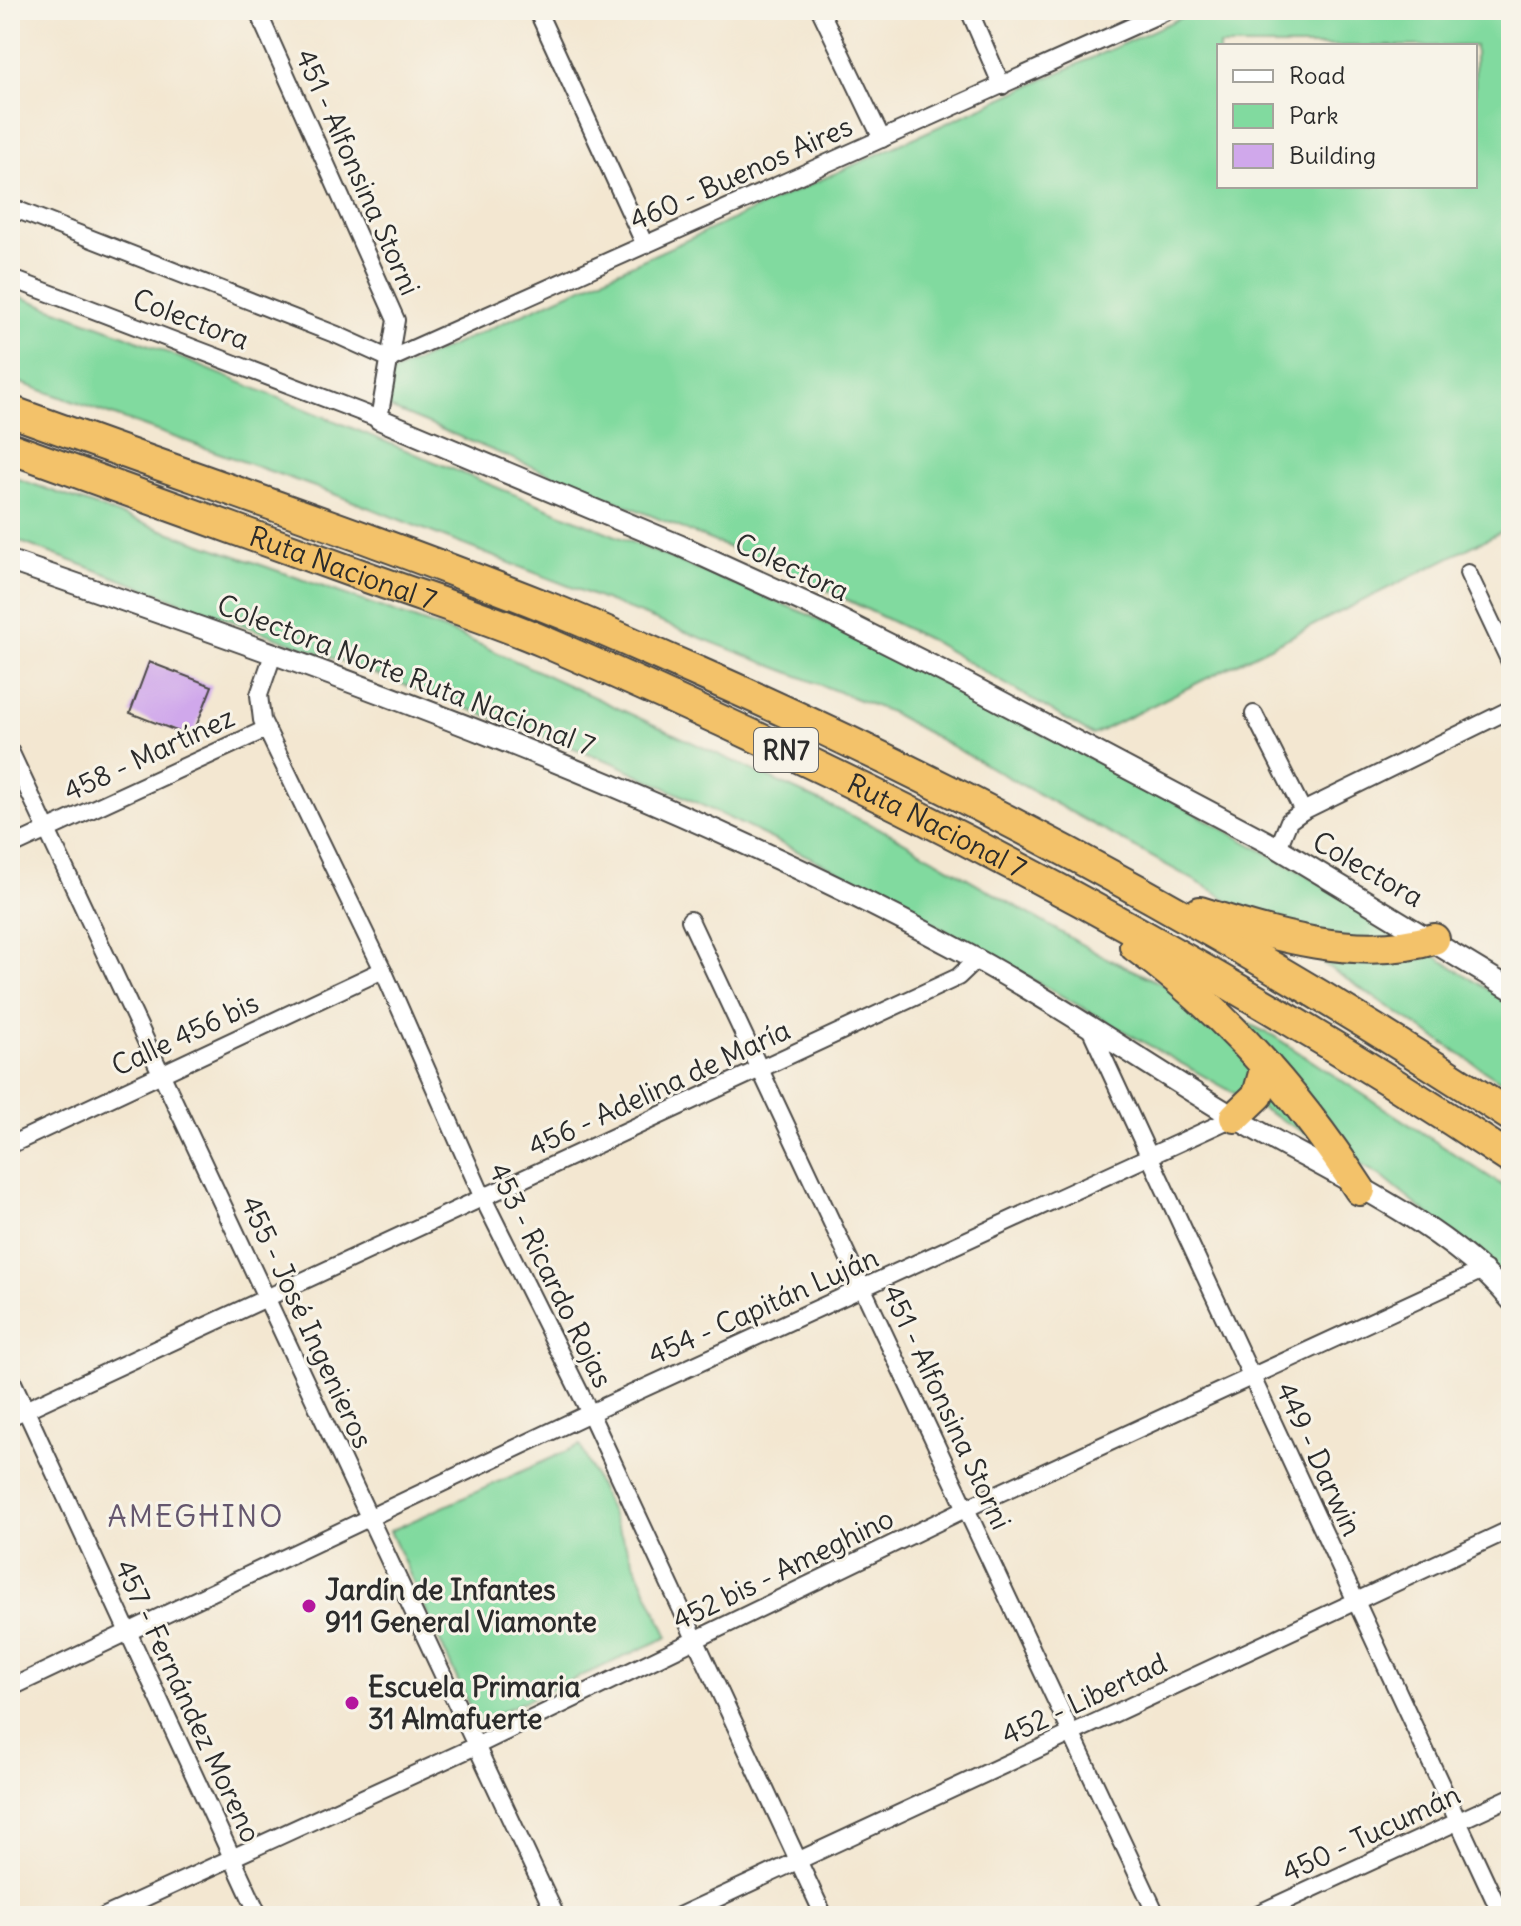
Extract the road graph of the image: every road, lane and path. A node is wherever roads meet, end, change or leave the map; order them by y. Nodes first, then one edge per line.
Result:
1 (257, 10) edge
2 (537, 10) edge
3 (820, 10) edge
4 (969, 10) edge
5 (1169, 10) edge
6 (1002, 86) junction
7 (882, 139) junction
8 (10, 207) edge
9 (645, 245) junction
10 (10, 278) edge
11 (390, 359) junction
12 (10, 411) edge
13 (379, 419) junction
14 (10, 448) edge
15 (10, 561) edge
16 (1468, 573) dead end
17 (274, 652) junction
18 (1511, 664) edge
19 (1511, 709) edge
20 (1254, 714) dead end
21 (266, 729) junction
22 (10, 751) edge
23 (1303, 811) junction
24 (47, 830) junction
25 (10, 847) edge
26 (1278, 848) junction
27 (1047, 881) junction
28 (1141, 892) junction
29 (690, 920) dead end
30 (1434, 939) junction
31 (977, 959) junction
32 (383, 970) junction
33 (1511, 989) edge
34 (1088, 1024) junction
35 (1266, 1066) junction
36 (762, 1070) junction
37 (162, 1073) junction
38 (1511, 1116) edge
39 (1235, 1117) junction
40 (10, 1145) edge
41 (1150, 1154) junction
42 (1511, 1159) edge
43 (1360, 1190) junction
44 (483, 1198) junction
45 (1485, 1269) junction
46 (863, 1290) junction
47 (266, 1298) junction
48 (1511, 1300) edge
49 (10, 1376) edge
50 (1252, 1377) junction
51 (18, 1413) edge
52 (590, 1413) junction
53 (967, 1508) junction
54 (370, 1517) junction
55 (1511, 1529) edge
56 (1356, 1601) junction
57 (127, 1631) junction
58 (696, 1640) junction
59 (10, 1688) edge
60 (1072, 1733) junction
61 (476, 1746) junction
62 (1511, 1797) edge
63 (1458, 1821) junction
64 (232, 1858) junction
65 (799, 1860) junction
66 (105, 1916) edge
67 (259, 1916) edge
68 (556, 1916) edge
69 (679, 1916) edge
70 (824, 1916) edge
71 (1157, 1916) edge
72 (1253, 1916) edge
73 (1502, 1916) edge

1 - 11 street, 451 - Alfonsina Storni
2 - 9 street
3 - 7 street
4 - 6 street
5 - 6 street, 460 - Buenos Aires
6 - 7 street, 460 - Buenos Aires
7 - 9 street, 460 - Buenos Aires
8 - 11 street
9 - 11 street, 460 - Buenos Aires
10 - 13 street, Colectora
11 - 13 street
12 - 28 highway, Ruta Nacional 7 / RN7
13 - 26 street, Colectora
14 - 27 highway, Ruta Nacional 7 / RN7
15 - 17 street, Colectora Norte Ruta Nacional 7
16 - 18 street
17 - 21 street, 453 - Ricardo Rojas
17 - 31 street, Colectora Norte Ruta Nacional 7
19 - 23 street
20 - 23 street
21 - 24 street, 458 - Martínez
21 - 32 street, 453 - Ricardo Rojas
22 - 24 street, 455 - José Ingenieros
23 - 26 street
24 - 25 street, 458 - Martínez
24 - 37 street, 455 - José Ingenieros
26 - 30 street, Colectora
27 - 35 highway
27 - 42 highway, Ruta Nacional 7 / RN7
28 - 30 highway
28 - 38 highway, Ruta Nacional 7 / RN7
29 - 36 street, 451 - Alfonsina Storni
30 - 33 street, Colectora
31 - 34 street
31 - 36 street, 456 - Adelina de María
32 - 37 street, Calle 456 bis
32 - 44 street, 453 - Ricardo Rojas
34 - 39 street
34 - 41 street, 449 - Darwin
35 - 39 highway
35 - 43 highway
36 - 44 street, 456 - Adelina de María
36 - 46 street, 451 - Alfonsina Storni
37 - 40 street, Calle 456 bis
37 - 47 street, 455 - José Ingenieros
39 - 41 street, 454 - Capitán Luján
39 - 43 street
41 - 46 street, 454 - Capitán Luján
41 - 50 street, 449 - Darwin
43 - 45 street
44 - 47 street, 456 - Adelina de María
44 - 52 street, 453 - Ricardo Rojas
45 - 48 street
45 - 50 street, 452 bis - Ameghino
46 - 52 street, 454 - Capitán Luján
46 - 53 street, 451 - Alfonsina Storni
47 - 51 street, 456 - Adelina de María
47 - 54 street, 455 - José Ingenieros
49 - 51 street, 457 - Fernández Moreno
50 - 53 street, 452 bis - Ameghino
50 - 56 street, 449 - Darwin
51 - 57 street, 457 - Fernández Moreno
52 - 54 street, 454 - Capitán Luján
52 - 58 street, 453 - Ricardo Rojas
53 - 58 street, 452 bis - Ameghino
53 - 60 street, 451 - Alfonsina Storni
54 - 57 street, 454 - Capitán Luján
54 - 61 street, 455 - José Ingenieros
55 - 56 street, 452 - Libertad
56 - 60 street, 452 - Libertad
56 - 63 street, 449 - Darwin
57 - 59 street, 454 - Capitán Luján
57 - 64 street, 457 - Fernández Moreno
58 - 61 street, 452 bis - Ameghino
58 - 65 street, 453 - Ricardo Rojas
60 - 65 street, 452 - Libertad
60 - 71 street, 451 - Alfonsina Storni
61 - 64 street, 452 bis - Ameghino
61 - 68 street, 455 - José Ingenieros
62 - 63 street, 450 - Tucumán
63 - 72 street, 450 - Tucumán
63 - 73 street, 449 - Darwin
64 - 66 street, 452 bis - Ameghino
64 - 67 street, 457 - Fernández Moreno
65 - 69 street, 452 - Libertad
65 - 70 street, 453 - Ricardo Rojas

